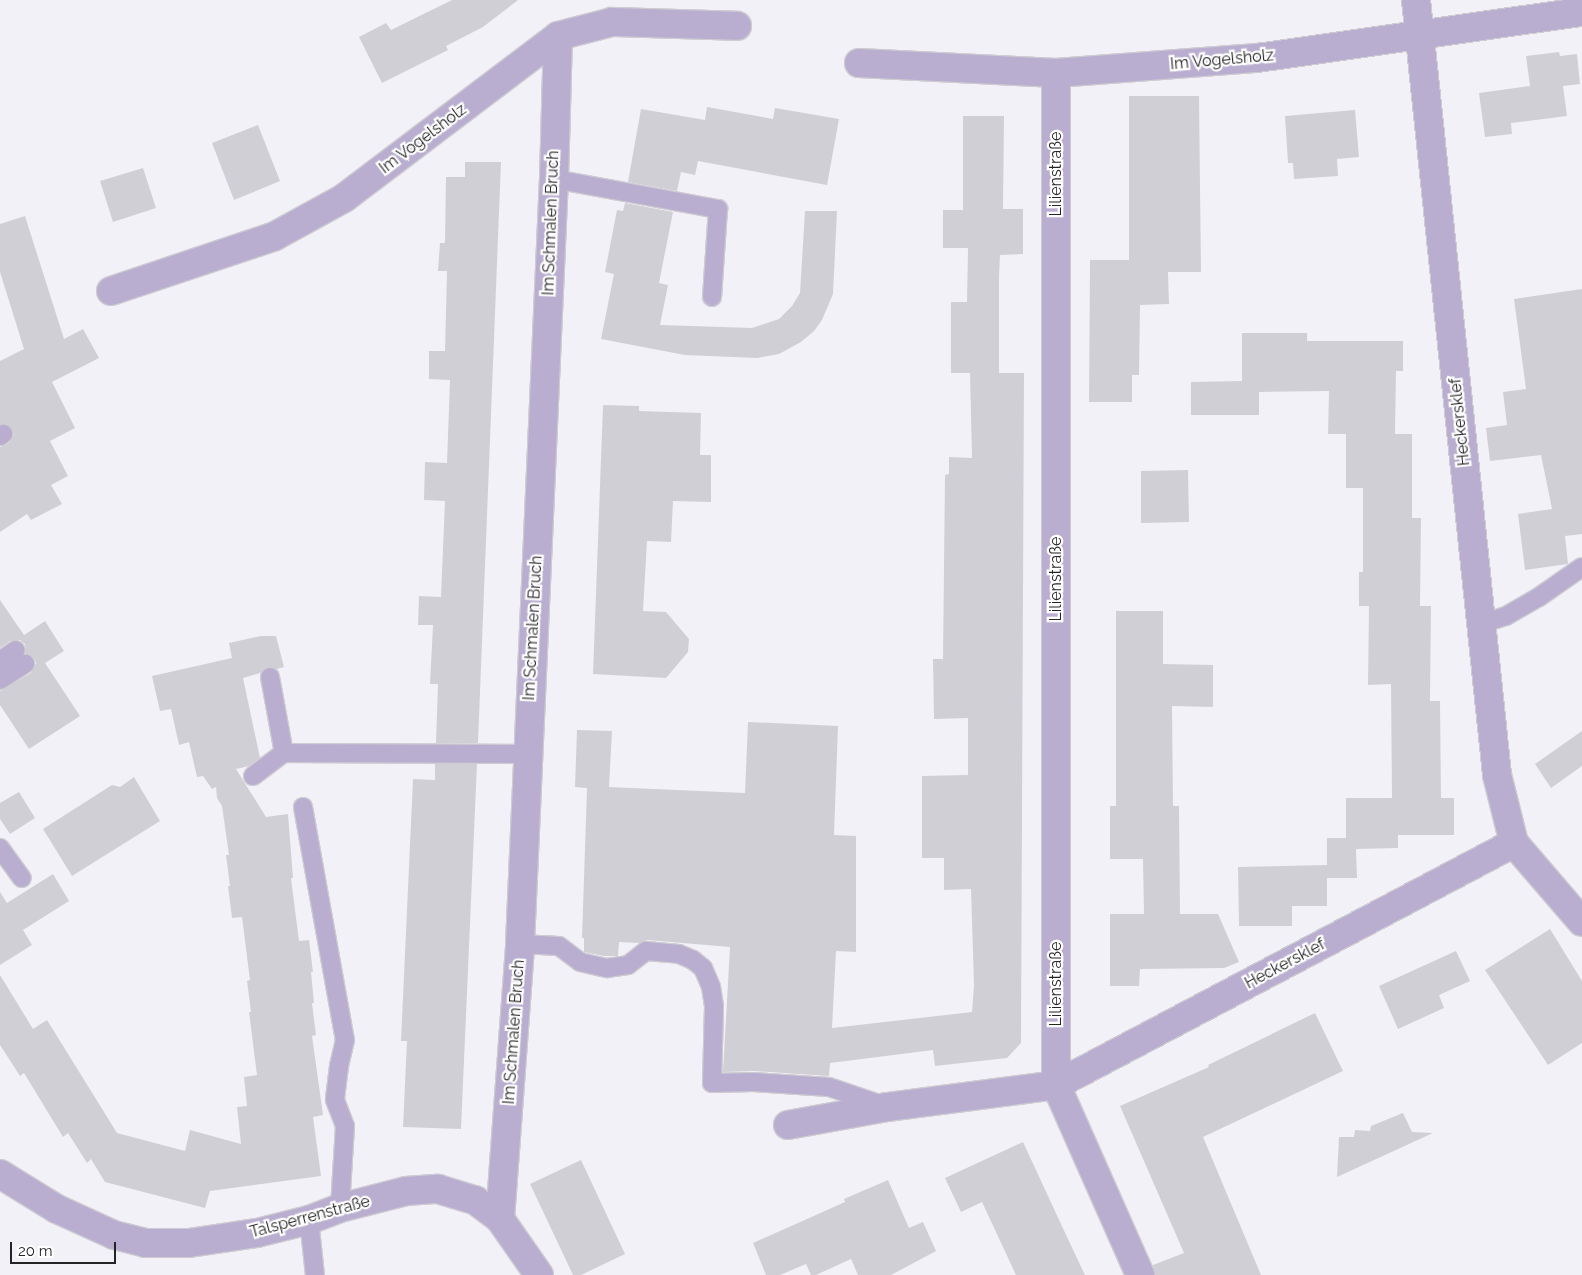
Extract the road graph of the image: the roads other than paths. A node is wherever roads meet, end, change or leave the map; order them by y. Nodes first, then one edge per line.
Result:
1 (1416, 0) edge
2 (1582, 12) edge
3 (737, 26) dead end
4 (1420, 34) junction
5 (558, 36) junction
6 (859, 63) dead end
7 (1056, 73) junction
8 (554, 179) junction
9 (111, 291) dead end
10 (712, 297) dead end
11 (1582, 567) edge
12 (1481, 624) junction
13 (0, 661) edge
14 (270, 677) dead end
15 (0, 680) edge
16 (284, 753) junction
17 (528, 754) junction
18 (253, 776) dead end
19 (303, 807) dead end
20 (1514, 842) junction
21 (0, 848) edge
22 (22, 878) dead end
23 (1582, 922) edge
24 (520, 944) junction
25 (1056, 1085) junction
26 (887, 1107) junction
27 (788, 1125) dead end
28 (0, 1174) edge
29 (340, 1208) junction
30 (500, 1219) junction
31 (309, 1220) junction
32 (316, 1275) edge
33 (539, 1275) edge
34 (1140, 1275) edge

1 - 4 street, Heckersklef
2 - 4 street, Im Vogelsholz
3 - 5 street, Im Vogelsholz
4 - 7 street, Im Vogelsholz
4 - 12 street, Heckersklef
5 - 8 street, Im Schmalen Bruch
5 - 9 street, Im Vogelsholz
6 - 7 street, Im Vogelsholz
7 - 25 street, Lilienstraße
8 - 10 lane
8 - 17 street, Im Schmalen Bruch
11 - 12 lane
12 - 20 street, Heckersklef
13 - 15 lane
14 - 16 lane
16 - 17 lane
16 - 18 lane
17 - 24 street, Im Schmalen Bruch
19 - 29 lane
20 - 23 street, Heckersklef
20 - 25 street, Heckersklef
21 - 22 lane
24 - 26 lane
24 - 30 street, Im Schmalen Bruch
25 - 26 street
25 - 34 street, Lilienstraße
26 - 27 street
28 - 31 street, Talsperrenstraße
29 - 30 street, Talsperrenstraße
29 - 31 street, Talsperrenstraße
30 - 33 street, Talsperrenstraße
31 - 32 lane

